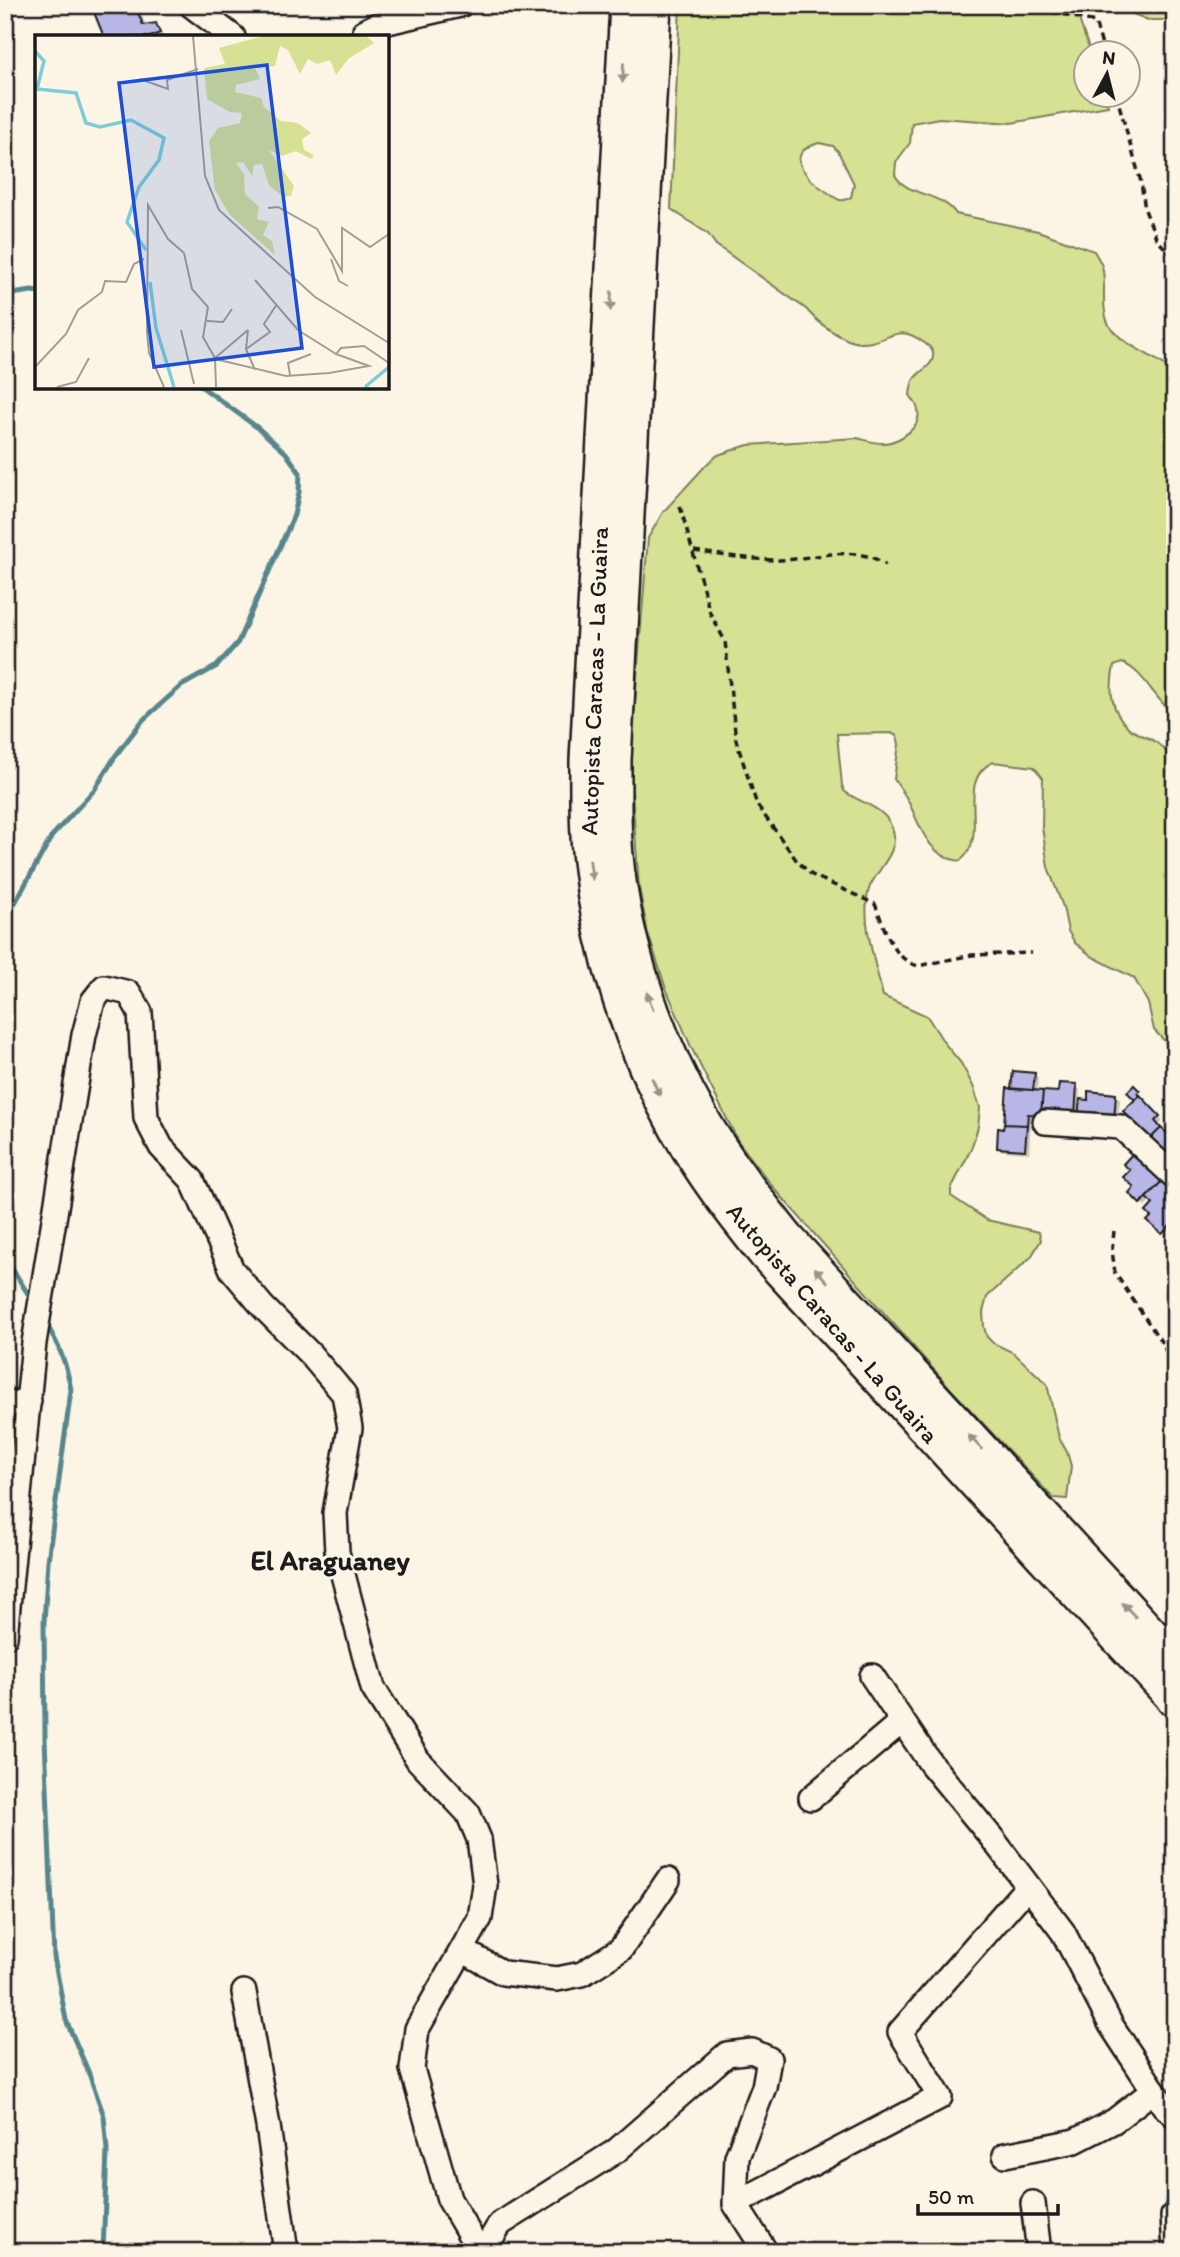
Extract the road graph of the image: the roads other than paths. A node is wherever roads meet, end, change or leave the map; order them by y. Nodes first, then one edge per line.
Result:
1 (191, 5) edge
2 (460, 5) edge
3 (627, 5) edge
4 (654, 5) edge
5 (230, 35) edge
6 (365, 35) edge
7 (1045, 1122) dead end
8 (1175, 1177) edge
9 (29, 1401) junction
10 (5, 1404) edge
11 (5, 1637) edge
12 (1175, 1660) edge
13 (872, 1676) dead end
14 (1175, 1700) edge
15 (901, 1722) junction
16 (811, 1798) dead end
17 (668, 1880) dead end
18 (1028, 1886) junction
19 (462, 1950) junction
20 (244, 1992) dead end
21 (1154, 2090) junction
22 (1175, 2116) edge
23 (1005, 2155) dead end
24 (1033, 2203) dead end
25 (735, 2204) junction
26 (1173, 2216) edge
27 (484, 2251) edge
28 (286, 2252) edge
29 (766, 2252) edge
30 (1039, 2252) edge
31 (1175, 2252) edge

1 - 5 street
2 - 6 street
3 -> 14 highway, Autopista Caracas - La Guaira
12 -> 4 highway, Autopista Caracas - La Guaira
7 - 8 street
9 - 10 street
9 - 11 street
9 - 19 street
13 - 15 street
15 - 16 street
15 - 18 street
17 - 19 street
18 - 21 street
18 - 25 street
19 - 27 street
20 - 28 street
21 - 22 street
21 - 23 street
24 - 30 street
25 - 27 street
25 - 29 street
26 - 31 street

